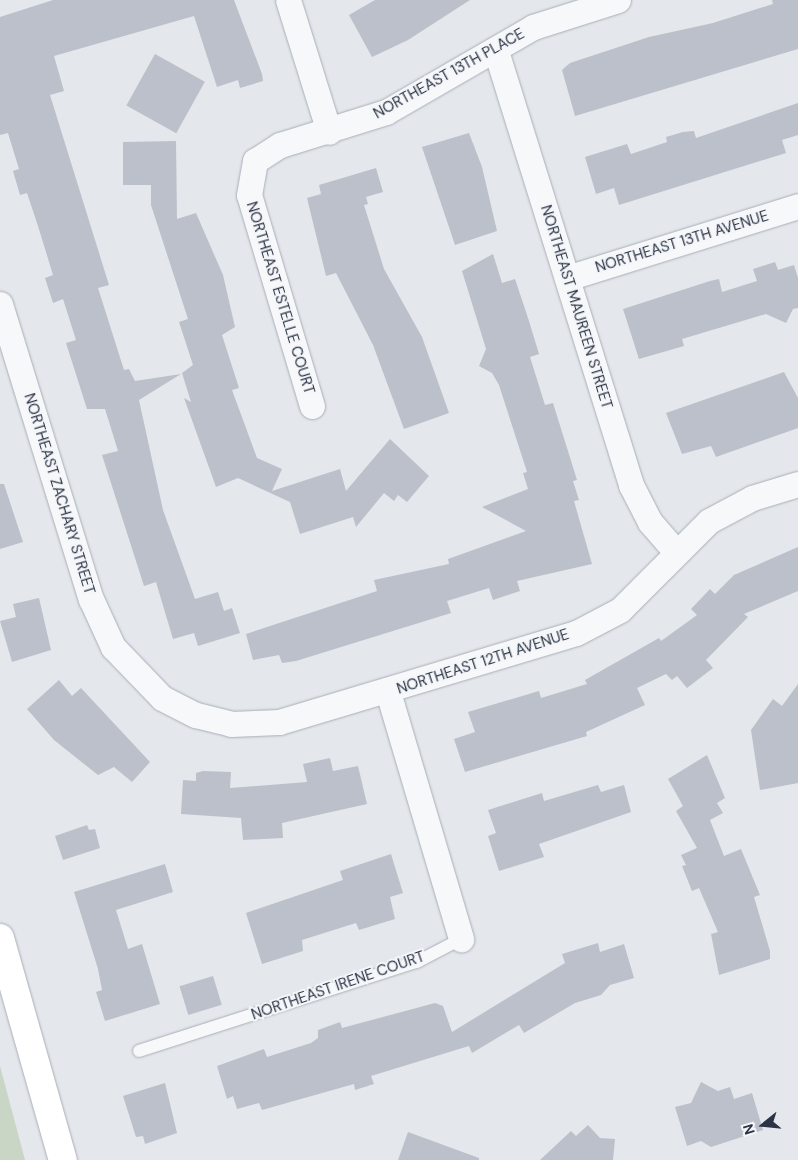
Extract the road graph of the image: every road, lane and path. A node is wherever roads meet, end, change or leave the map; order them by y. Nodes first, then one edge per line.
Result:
1 (288, 0) edge
2 (618, 0) edge
3 (496, 51) junction
4 (328, 132) junction
5 (255, 161) joint
6 (798, 206) edge
7 (567, 278) junction
8 (0, 304) edge
9 (10, 370) edge
10 (312, 406) dead end
11 (798, 484) edge
12 (676, 552) junction
13 (136, 674) joint
14 (388, 692) junction
15 (0, 938) edge
16 (461, 939) joint
17 (139, 1051) dead end
18 (63, 1160) edge

1 - 4 street
2 - 3 street, NORTHEAST 13TH PLACE
3 - 4 street, NORTHEAST 13TH PLACE
3 - 7 street, NORTHEAST MAUREEN STREET
4 - 5 street, NORTHEAST 13TH PLACE
5 - 10 street, NORTHEAST ESTELLE COURT
6 - 7 street, NORTHEAST 13TH AVENUE
7 - 12 street, NORTHEAST MAUREEN STREET
8 - 9 street, NORTHEAST ZACHARY STREET
9 - 13 street, NORTHEAST ZACHARY STREET
11 - 12 street, NORTHEAST 12TH AVENUE
12 - 14 street, NORTHEAST 12TH AVENUE
13 - 14 street, NORTHEAST 12TH AVENUE
14 - 16 street, NORTHEAST IRENE COURT
15 - 18 main road
16 - 17 lane, NORTHEAST IRENE COURT

